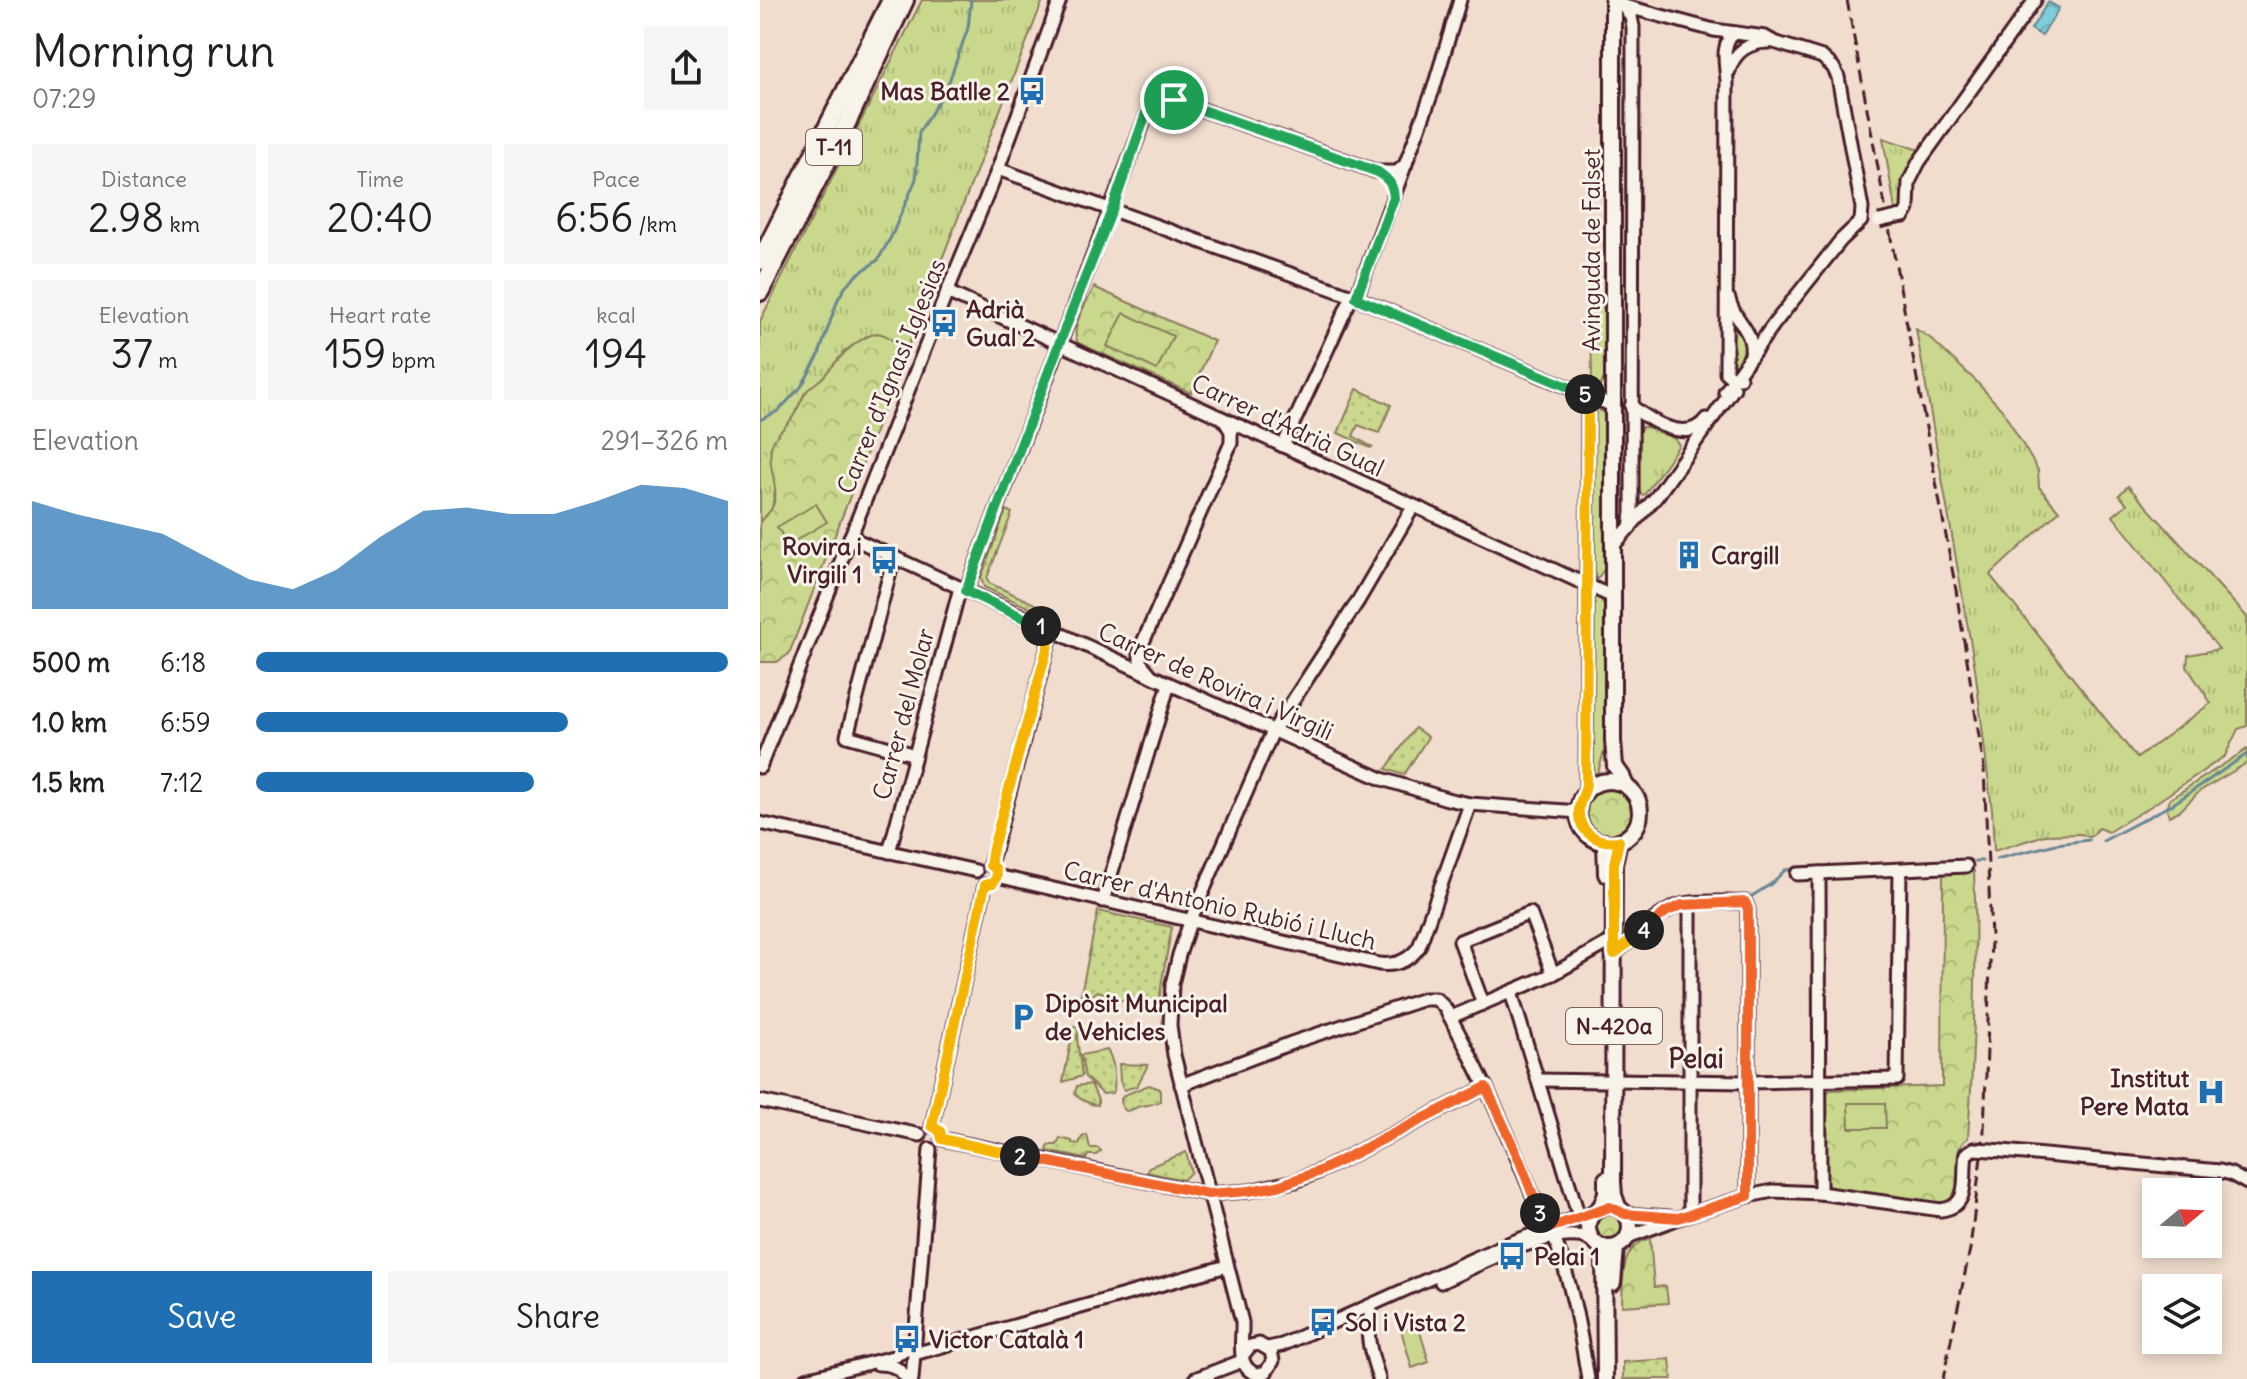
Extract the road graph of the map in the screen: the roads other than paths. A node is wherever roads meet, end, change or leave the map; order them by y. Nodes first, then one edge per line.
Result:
1 (891, 0) edge
2 (905, 0) edge
3 (1060, 0) edge
4 (1460, 0) edge
5 (2035, 0) edge
6 (1617, 3) edge
7 (1736, 33) junction
8 (1774, 42) junction
9 (1740, 51) junction
10 (1727, 81) junction
11 (1406, 164) junction
12 (998, 169) junction
13 (1378, 172) junction
14 (1394, 198) junction
15 (1112, 210) junction
16 (1857, 225) junction
17 (760, 261) edge
18 (1726, 283) junction
19 (760, 292) edge
20 (947, 292) junction
21 (1354, 297) junction
22 (1795, 298) junction
23 (1774, 324) junction
24 (1744, 325) junction
25 (1059, 344) junction
26 (1751, 356) junction
27 (1737, 376) junction
28 (1588, 396) junction
29 (1613, 406) junction
30 (1631, 406) junction
31 (1223, 420) junction
32 (1678, 431) junction
33 (1251, 432) junction
34 (1231, 443) junction
35 (1283, 446) junction
36 (1413, 507) junction
37 (1630, 528) junction
38 (850, 537) junction
39 (1613, 546) junction
40 (894, 557) junction
41 (1587, 585) junction
42 (963, 589) junction
43 (1613, 597) junction
44 (1052, 631) junction
45 (1140, 649) junction
46 (1111, 658) junction
47 (1154, 677) junction
48 (1169, 684) junction
49 (1273, 731) junction
50 (1613, 741) junction
51 (915, 755) junction
52 (760, 767) edge
53 (1625, 784) junction
54 (1592, 787) junction
55 (1470, 804) junction
56 (1579, 812) junction
57 (760, 823) edge
58 (1612, 842) junction
59 (889, 852) junction
60 (990, 865) junction
61 (1966, 866) dead end
62 (1900, 870) junction
63 (976, 871) junction
64 (1819, 873) junction
65 (1797, 874) dead end
66 (997, 876) junction
67 (985, 885) junction
68 (1103, 901) junction
69 (1690, 904) junction
70 (1191, 919) junction
71 (1610, 949) junction
72 (1553, 974) junction
73 (1511, 992) junction
74 (1483, 1004) junction
75 (1451, 1017) junction
76 (1538, 1080) junction
77 (1609, 1080) junction
78 (1689, 1080) junction
79 (1819, 1080) junction
80 (1747, 1082) junction
81 (1181, 1085) junction
82 (1486, 1087) junction
83 (760, 1101) edge
84 (932, 1126) junction
85 (920, 1135) junction
86 (942, 1139) junction
87 (930, 1149) junction
88 (2247, 1183) edge
89 (1820, 1193) junction
90 (1208, 1194) junction
91 (1748, 1196) junction
92 (1598, 1210) junction
93 (1622, 1212) junction
94 (1690, 1214) junction
95 (1579, 1217) junction
96 (1678, 1218) junction
97 (1550, 1233) junction
98 (1610, 1243) junction
99 (1227, 1266) junction
100 (1371, 1312) junction
101 (1242, 1322) junction
102 (1255, 1344) junction
103 (914, 1350) junction
104 (1270, 1352) junction
105 (870, 1365) junction
106 (1249, 1368) edge
107 (806, 1379) edge
108 (910, 1379) edge
109 (1195, 1379) edge
110 (1211, 1379) edge
111 (1379, 1379) edge
112 (1588, 1379) edge
113 (1605, 1379) edge
114 (1613, 1379) edge

1 - 17 highway, T-11
2 - 19 highway, T-11
3 - 12 street, Carrer d'Ignasi Iglesias
4 - 11 street
5 - 16 street, bridge
6 - 7 street
6 - 29 main road, Avinguda de Falset
6 - 30 street, Avinguda de Falset
7 - 8 street
7 - 9 street
7 - 10 street
8 - 9 street
8 - 16 street
9 - 10 street
10 - 18 street
11 - 13 street
11 - 14 street
12 - 15 street
12 - 20 street, Carrer d'Ignasi Iglesias
13 - 14 street
13 - 15 street, Carrer del Molar
14 - 21 street
15 - 21 street
15 - 25 street, Carrer del Molar
16 - 22 street
18 - 24 street
18 - 27 street
20 - 25 street, Carrer d'Adrià Gual
20 - 38 street, Carrer d'Ignasi Iglesias
21 - 28 street
21 - 35 street
22 - 23 street
22 - 27 street
23 - 24 street
23 - 26 street
24 - 26 street
25 - 31 street, Carrer d'Adrià Gual
25 - 42 street, Carrer del Molar
26 - 27 street
27 - 32 street
27 - 37 street
28 - 29 street
28 - 41 street
29 - 39 main road, Avinguda de Falset
30 - 32 street
30 - 37 street, Avinguda de Falset
31 - 33 street, Carrer d'Adrià Gual
31 - 34 street
32 - 37 street
33 - 34 street
33 - 35 street, Carrer d'Adrià Gual
34 - 45 street
35 - 36 street, Carrer d'Adrià Gual
36 - 41 street, Carrer d'Adrià Gual
36 - 49 street
37 - 39 street
38 - 40 street, Carrer de Rovira i Virgili
38 - 52 street, Carrer d'Ignasi Iglesias
39 - 43 main road, Avinguda de Falset
40 - 42 street, Carrer de Rovira i Virgili
40 - 51 street
41 - 43 street, Carrer d'Adrià Gual
41 - 54 street
42 - 44 street, Carrer de Rovira i Virgili
42 - 51 street, Carrer del Molar
43 - 50 main road, Avinguda de Falset
44 - 46 street, Carrer de Rovira i Virgili
44 - 60 street
45 - 46 street
45 - 47 street
46 - 47 street, Carrer de Rovira i Virgili
47 - 48 street, Carrer de Rovira i Virgili
48 - 49 street, Carrer de Rovira i Virgili
48 - 68 street
49 - 55 street, Carrer de Rovira i Virgili
49 - 70 street
50 - 53 main road, Avinguda de Falset
50 - 54 main road, Avinguda de Falset
51 - 59 street, Carrer del Molar
53 - 54 main road
53 - 58 main road
54 - 56 main road
55 - 56 street, Carrer de Rovira i Virgili
55 - 70 street, Carrer d'Antonio Rubió i Lluch
56 - 58 main road
57 - 59 street
58 - 71 main road, N-420a
59 - 63 street
60 - 63 street
60 - 66 street
61 - 62 street
62 - 64 street
62 - 79 street
63 - 67 street
64 - 65 street
64 - 79 street
66 - 67 street
66 - 68 street, Carrer d'Antonio Rubió i Lluch
67 - 84 street
68 - 70 street, Carrer d'Antonio Rubió i Lluch
69 - 71 street
69 - 78 street
69 - 80 street
70 - 81 street
71 - 72 street
71 - 77 main road, N-420a
72 - 73 street
72 - 74 street
73 - 74 street
73 - 76 street
74 - 75 street
75 - 81 street
75 - 82 street
76 - 77 street
76 - 95 street
77 - 78 street
77 - 92 main road, N-420a
77 - 93 main road, N-420a
78 - 80 street
78 - 94 street
79 - 80 street
79 - 89 street
80 - 91 street
81 - 90 street
82 - 90 street
82 - 97 street
83 - 85 street
84 - 85 street
84 - 86 street
85 - 87 street
86 - 87 street
86 - 90 street
87 - 103 street
88 - 89 street, bridge
89 - 91 street
90 - 99 street
91 - 94 street
92 - 93 main road
92 - 95 street
92 - 98 main road, N-420a
93 - 96 street
93 - 98 main road, N-420a
94 - 96 street
95 - 97 street
96 - 98 street
97 - 98 street
97 - 100 street
97 - 104 street
97 - 112 street
98 - 113 main road, N-420a
98 - 114 main road, N-420a
99 - 101 street
99 - 103 street
100 - 104 street
100 - 111 street
101 - 102 street
101 - 106 street
102 - 104 street
102 - 106 street
103 - 105 street
103 - 108 street
104 - 106 street
105 - 107 street
105 - 108 street
106 - 109 street
106 - 110 street

